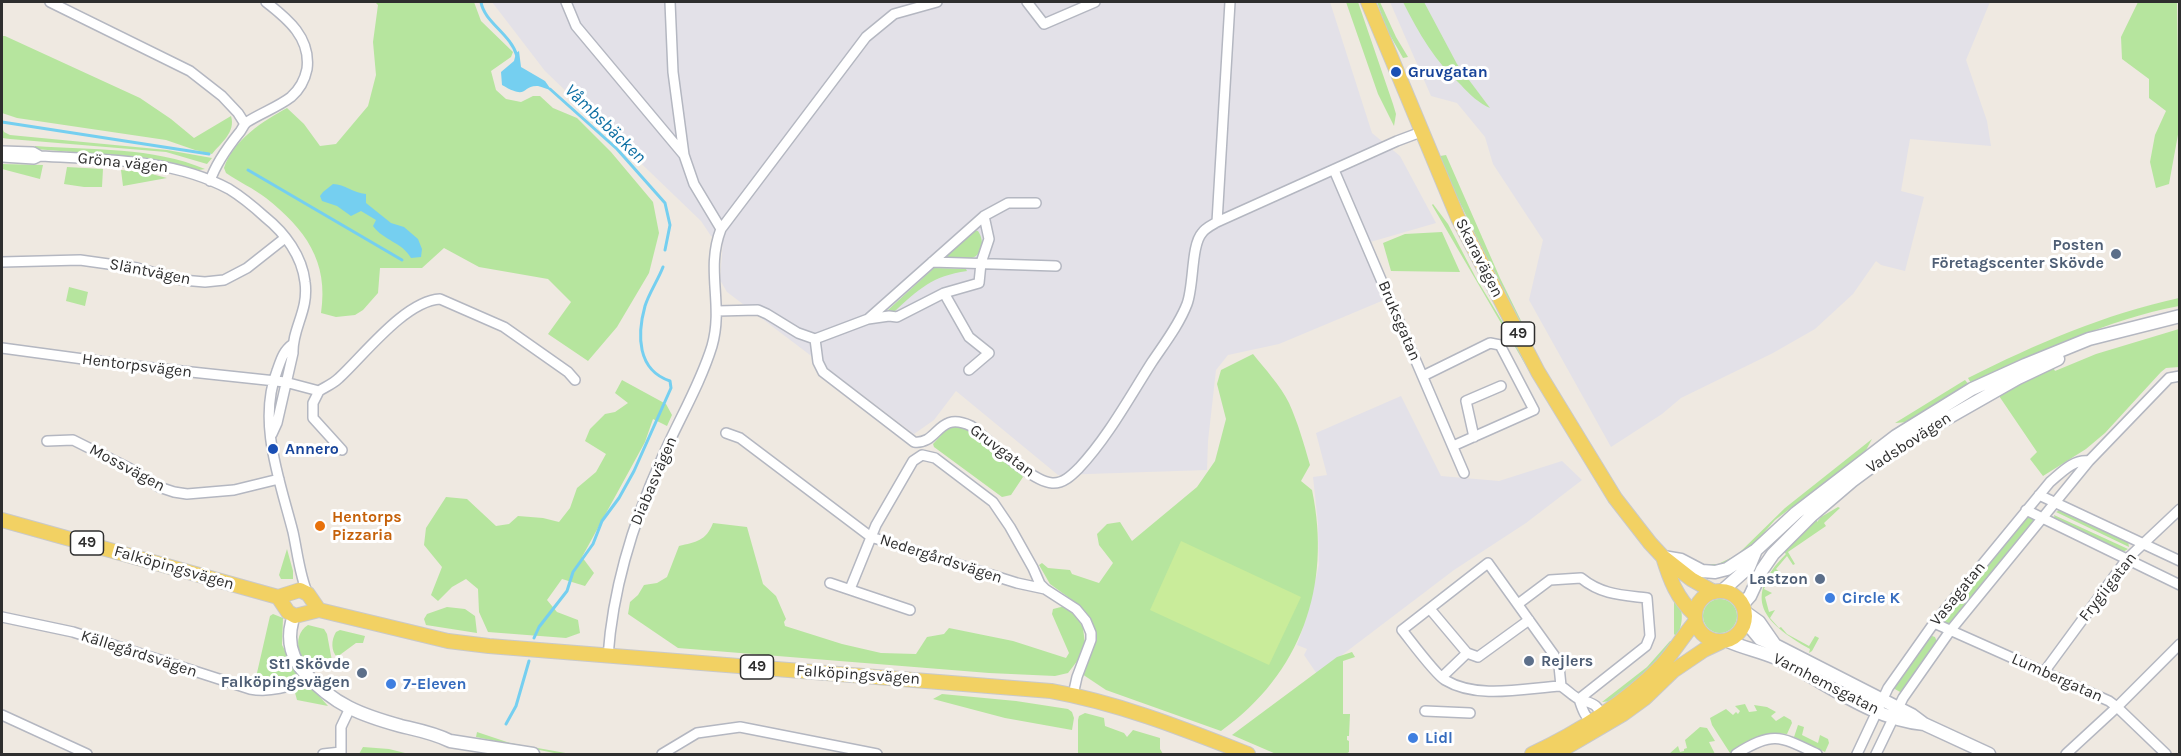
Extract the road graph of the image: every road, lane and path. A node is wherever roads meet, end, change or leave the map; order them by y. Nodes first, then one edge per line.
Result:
1 (50, 2) edge
2 (266, 2) edge
3 (566, 2) edge
4 (670, 2) edge
5 (937, 2) edge
6 (1028, 2) edge
7 (1095, 2) edge
8 (1230, 2) edge
9 (1368, 2) edge
10 (244, 124) junction
11 (1421, 132) junction
12 (2, 151) edge
13 (684, 154) junction
14 (40, 156) junction
15 (2, 157) edge
16 (1334, 170) junction
17 (210, 181) junction
18 (1036, 203) dead end
19 (984, 216) junction
20 (1217, 222) junction
21 (721, 229) junction
22 (285, 238) junction
23 (2, 262) edge
24 (932, 262) junction
25 (981, 263) junction
26 (1056, 266) dead end
27 (944, 293) junction
28 (717, 310) junction
29 (2180, 316) edge
30 (868, 319) junction
31 (2117, 334) junction
32 (815, 339) junction
33 (292, 344) junction
34 (2, 348) edge
35 (969, 369) dead end
36 (1423, 376) junction
37 (2180, 376) edge
38 (574, 380) dead end
39 (273, 381) junction
40 (285, 382) junction
41 (1501, 386) dead end
42 (319, 392) junction
43 (726, 433) dead end
44 (272, 434) junction
45 (1474, 437) junction
46 (47, 441) dead end
47 (1453, 446) junction
48 (342, 450) dead end
49 (2089, 461) junction
50 (1464, 473) dead end
51 (279, 479) junction
52 (2039, 495) junction
53 (2055, 502) junction
54 (2180, 509) edge
55 (2026, 510) junction
56 (2042, 519) junction
57 (2, 520) edge
58 (871, 537) junction
59 (2144, 543) junction
60 (1756, 550) junction
61 (1663, 557) junction
62 (2127, 559) junction
63 (2180, 561) edge
64 (830, 583) dead end
65 (2180, 585) edge
66 (850, 589) junction
67 (1044, 589) junction
68 (1718, 591) junction
69 (298, 603) junction
70 (1518, 604) junction
71 (1430, 609) junction
72 (910, 610) dead end
73 (1744, 612) junction
74 (1695, 614) junction
75 (2, 617) edge
76 (1529, 620) junction
77 (1934, 623) junction
78 (1950, 631) junction
79 (1705, 637) junction
80 (1724, 641) junction
81 (2180, 644) edge
82 (1467, 653) junction
83 (608, 656) junction
84 (1673, 671) junction
85 (2044, 672) junction
86 (1442, 677) junction
87 (310, 679) junction
88 (1561, 686) junction
89 (1073, 695) junction
90 (1579, 699) junction
91 (1879, 705) junction
92 (2117, 707) junction
93 (350, 708) junction
94 (1425, 711) dead end
95 (1470, 713) dead end
96 (1896, 713) junction
97 (2, 716) edge
98 (1598, 721) junction
99 (341, 753) edge
100 (87, 754) edge
101 (322, 754) edge
102 (533, 754) edge
103 (662, 754) edge
104 (877, 754) edge
105 (1248, 754) edge
106 (1532, 754) edge
107 (1556, 754) edge
108 (1736, 754) edge
109 (1817, 754) edge
110 (1857, 754) edge
111 (1876, 754) edge
112 (1989, 754) edge
113 (2066, 754) edge
114 (2166, 754) edge

1 - 10 street
2 - 10 street
3 - 13 street
4 - 13 street
5 - 21 street
6 - 7 street
8 - 20 street
9 - 11 main road, Skaravägen / 49
10 - 17 street
11 - 16 street, Gruvgatan
11 - 61 main road, Skaravägen / 49
12 - 14 street, Gröna vägen
13 - 21 street
14 - 15 street, Gröna vägen
14 - 17 street, Gröna vägen
16 - 20 street, Gruvgatan
16 - 36 street, Bruksgatan
17 - 22 street, Gröna vägen
18 - 19 street
19 - 24 street
19 - 25 street
20 - 32 street, Gruvgatan
21 - 28 street, Diabasvägen
22 - 23 street, Släntvägen
22 - 33 street, Gröna vägen
24 - 25 street
24 - 30 street
25 - 26 street
25 - 27 street
27 - 30 street
27 - 35 street
28 - 32 street
28 - 83 street, Diabasvägen
29 - 31 main road, Vadsbovägen
30 - 32 street
31 - 60 main road, Vadsbovägen
31 - 73 main road, Vadsbovägen
33 - 39 street, Gröna vägen
33 - 40 street, Gröna vägen
34 - 39 street, Hentorpsvägen
36 - 45 street
36 - 47 street, Bruksgatan
37 - 49 street, Vasagatan
38 - 42 street
39 - 40 street
39 - 44 street, Gröna vägen
40 - 42 street
40 - 44 street, Gröna vägen
41 - 45 street
42 - 48 street
43 - 58 street, Nedergårdsvägen
44 - 51 street, Gröna vägen
45 - 47 street
46 - 51 street, Mossvägen
47 - 50 street, Bruksgatan
49 - 52 street, Vasagatan
49 - 53 street, Vasagatan
51 - 69 street, Gröna vägen
52 - 53 street
52 - 55 street, Vasagatan
53 - 56 street, Vasagatan
53 - 59 street
54 - 59 street, Frygiigatan
55 - 56 street
55 - 77 street, Vasagatan
56 - 62 street
56 - 78 street, Vasagatan
57 - 69 main road, Falköpingsvägen / 49
58 - 66 street
58 - 67 street, Nedergårdsvägen
58 - 67 street
59 - 62 street, Frygiigatan
59 - 63 street
60 - 61 main road, Vadsbovägen
60 - 68 main road, Vadsbovägen
61 - 68 main road, Skaravägen / 49
61 - 74 main road, Skaravägen / 49
62 - 65 street
62 - 85 street, Frygiigatan
64 - 66 street
66 - 72 street
67 - 89 street
68 - 73 main road, 49
68 - 74 main road
69 - 83 main road, Falköpingsvägen / 49
69 - 87 main road
70 - 71 street
70 - 76 street
70 - 90 street
71 - 82 street
71 - 86 street
73 - 80 main road
73 - 91 main road, Varnhemsgatan
74 - 79 main road, 49
74 - 98 main road
75 - 87 street, Källegårdsvägen
76 - 82 street
76 - 88 street
77 - 78 street, Lumbergatan
77 - 91 street, Vasagatan
78 - 85 street, Lumbergatan
78 - 96 street, Vasagatan
79 - 80 main road
79 - 84 main road
80 - 84 main road
80 - 91 main road, Varnhemsgatan
81 - 92 street
82 - 86 street
83 - 89 main road, Falköpingsvägen / 49
84 - 98 main road
85 - 92 street, Lumbergatan
86 - 88 street
87 - 93 main road
88 - 90 street
89 - 105 main road, Falköpingsvägen / 49
90 - 98 street
91 - 96 main road, Varnhemsgatan
91 - 110 street, Vasagatan
92 - 113 street
92 - 114 street, Lumbergatan
93 - 99 street
93 - 102 main road
94 - 95 street
96 - 111 street, Vasagatan
96 - 112 main road, Varnhemsgatan
97 - 100 street
98 - 106 main road
98 - 107 main road
99 - 101 street
103 - 104 street
108 - 109 street

